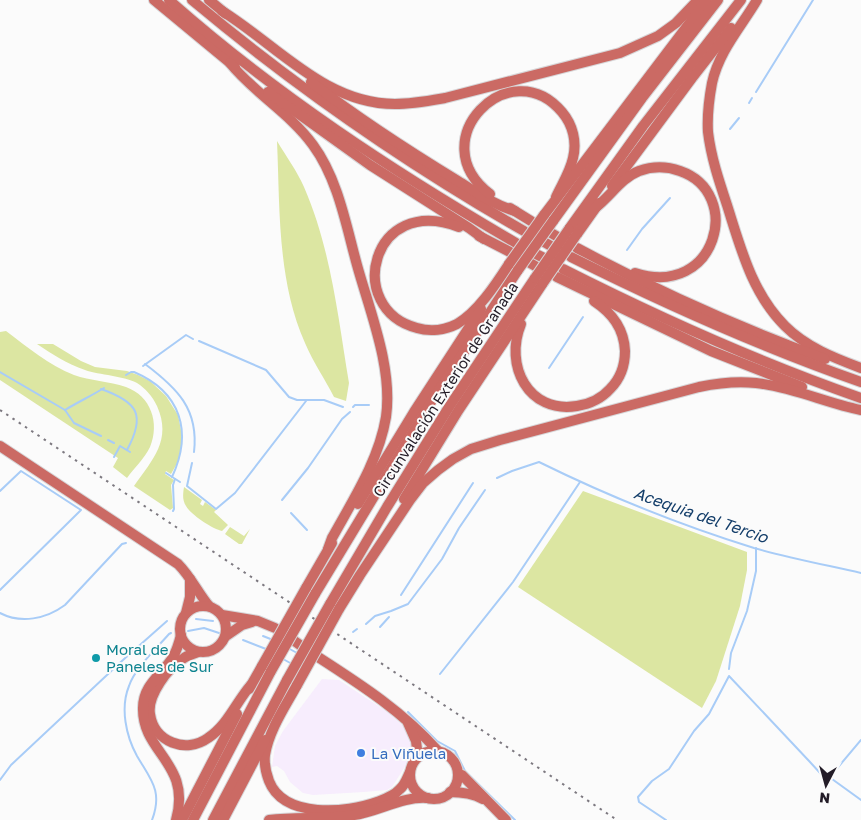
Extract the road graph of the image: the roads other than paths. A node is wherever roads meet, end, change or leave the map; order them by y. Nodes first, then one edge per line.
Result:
1 (154, 0) edge
2 (169, 0) edge
3 (192, 0) edge
4 (209, 0) edge
5 (698, 0) edge
6 (707, 0) edge
7 (718, 0) edge
8 (741, 0) edge
9 (756, 0) edge
10 (222, 11) junction
11 (230, 63) junction
12 (556, 197) junction
13 (595, 208) junction
14 (515, 211) junction
15 (532, 221) dead end
16 (524, 231) dead end
17 (573, 232) junction
18 (484, 239) junction
19 (516, 243) dead end
20 (510, 252) dead end
21 (612, 266) junction
22 (539, 281) junction
23 (578, 288) junction
24 (491, 291) junction
25 (532, 300) junction
26 (861, 370) edge
27 (861, 382) edge
28 (861, 398) edge
29 (861, 410) edge
30 (0, 446) edge
31 (328, 549) junction
32 (360, 575) junction
33 (190, 578) junction
34 (310, 591) junction
35 (209, 606) junction
36 (335, 606) junction
37 (186, 613) junction
38 (222, 615) junction
39 (258, 621) junction
40 (275, 628) dead end
41 (181, 635) junction
42 (226, 636) junction
43 (198, 652) junction
44 (318, 657) dead end
45 (292, 682) junction
46 (251, 685) junction
47 (406, 720) junction
48 (277, 722) junction
49 (438, 751) junction
50 (418, 757) junction
51 (410, 772) junction
52 (458, 774) junction
53 (450, 792) junction
54 (428, 798) junction
55 (485, 800) junction
56 (176, 820) edge
57 (182, 820) edge
58 (193, 820) edge
59 (213, 820) edge
60 (223, 820) edge
61 (269, 820) edge
62 (506, 820) edge

1 - 11 highway
2 - 19 highway
3 - 16 highway
4 - 10 highway
5 - 10 highway
6 - 12 highway
7 - 34 highway, Circunvalación Exterior de Granada, bridge
8 - 17 highway, Circunvalación Exterior de Granada
9 - 13 highway
9 - 26 highway
10 - 14 highway
11 - 18 highway
11 - 31 highway
12 - 14 highway
12 - 24 highway, bridge
13 - 17 highway
13 - 21 highway
14 - 15 highway
17 - 22 highway, Circunvalación Exterior de Granada, bridge
18 - 20 highway
18 - 24 highway
21 - 26 highway
21 - 27 highway
22 - 25 highway
22 - 36 highway, Circunvalación Exterior de Granada
23 - 25 highway
23 - 28 highway
23 - 29 highway
24 - 31 highway
25 - 32 highway
29 - 32 highway
30 - 33 highway
31 - 34 highway
32 - 36 highway
33 - 35 highway
33 - 37 highway
34 - 46 highway, bridge
34 - 58 highway, Circunvalación Exterior de Granada, bridge
35 - 37 highway
35 - 38 highway
36 - 45 highway, Circunvalación Exterior de Granada, bridge
37 - 41 highway
38 - 39 highway
38 - 42 highway
39 - 40 highway
39 - 42 highway
41 - 43 highway
41 - 56 highway
42 - 43 highway
43 - 46 highway
44 - 47 highway
45 - 48 highway
45 - 59 highway, Circunvalación Exterior de Granada
46 - 57 highway
47 - 49 highway
47 - 50 highway
48 - 51 highway
48 - 60 highway
49 - 50 highway
49 - 52 highway
50 - 51 highway
51 - 54 highway
52 - 53 highway
52 - 55 highway
53 - 54 highway
53 - 55 highway
54 - 61 highway
55 - 62 highway

